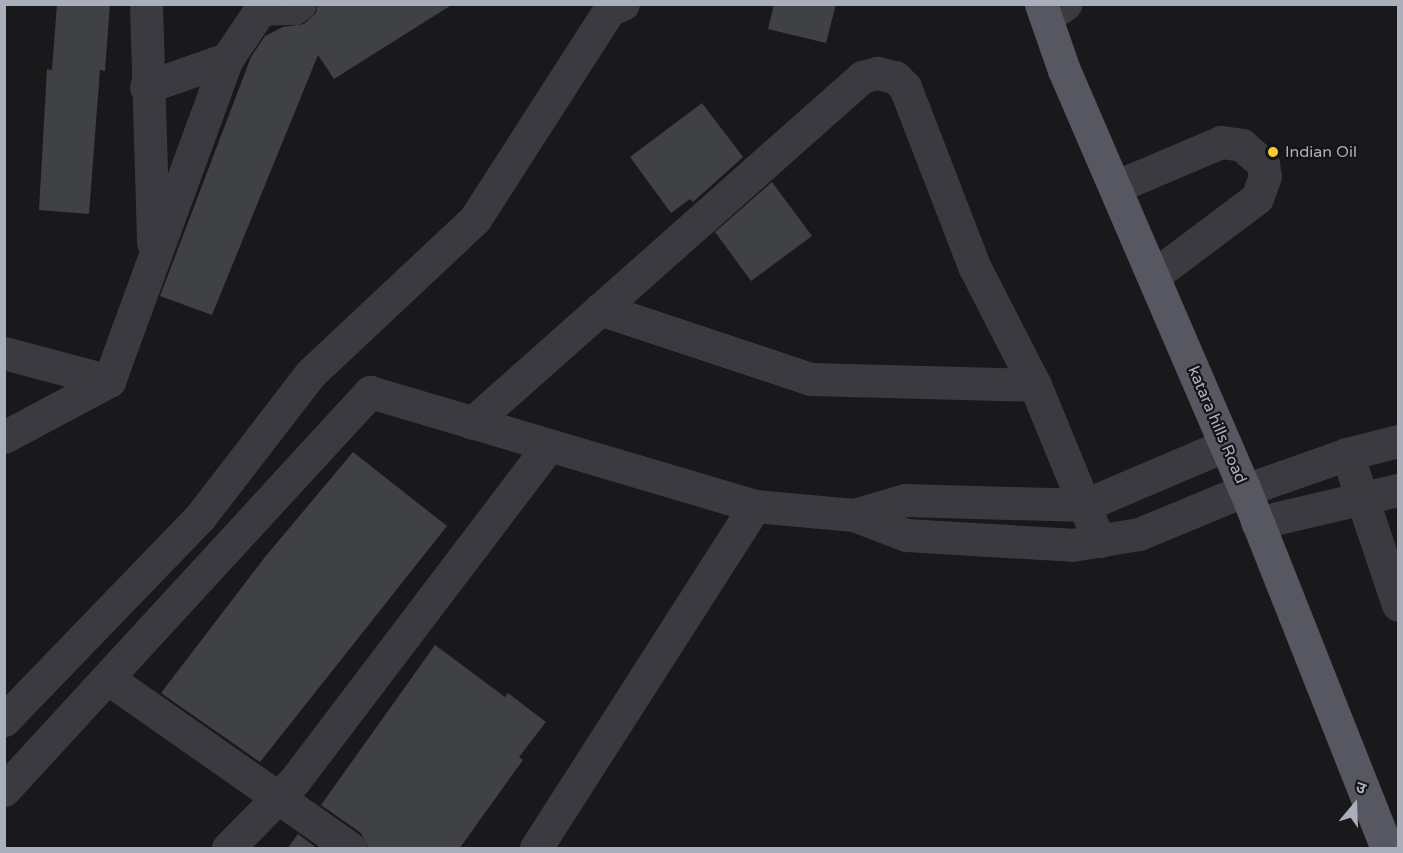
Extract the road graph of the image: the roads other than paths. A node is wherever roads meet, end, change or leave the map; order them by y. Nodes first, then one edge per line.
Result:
1 (146, 4) edge
2 (300, 4) edge
3 (623, 4) edge
4 (262, 6) edge
5 (1051, 9) edge
6 (227, 59) junction
7 (146, 87) junction
8 (1114, 187) junction
9 (154, 258) junction
10 (1153, 276) junction
11 (600, 309) junction
12 (4, 353) edge
13 (109, 381) junction
14 (1035, 385) junction
15 (472, 423) junction
16 (4, 437) edge
17 (1398, 441) edge
18 (549, 445) junction
19 (1226, 445) junction
20 (1347, 454) junction
21 (1245, 490) junction
22 (1398, 490) edge
23 (1362, 499) junction
24 (1085, 505) junction
25 (755, 506) junction
26 (854, 515) junction
27 (1257, 523) junction
28 (1099, 541) junction
29 (1398, 605) edge
30 (110, 680) junction
31 (4, 720) edge
32 (4, 790) edge
33 (280, 797) junction
34 (228, 849) edge
35 (350, 849) edge
36 (536, 849) edge
37 (1387, 849) edge

1 - 7 street
2 - 4 street
3 - 31 street
4 - 6 street
5 - 8 main road, katara hills Road
6 - 7 street
6 - 9 street
7 - 9 street
8 - 10 main road, katara hills Road
8 - 10 street
9 - 13 street
10 - 19 main road, katara hills Road
11 - 14 street
11 - 14 street
11 - 15 street
12 - 13 street
13 - 16 street
14 - 24 street
15 - 18 street
15 - 30 street
17 - 20 street
18 - 25 street
18 - 33 street
19 - 21 main road, katara hills Road
19 - 24 street
20 - 21 street
20 - 23 street
21 - 27 main road, katara hills Road
21 - 28 street
22 - 23 street
23 - 27 street
23 - 29 street
24 - 26 street
24 - 28 street
25 - 26 street
25 - 36 street
26 - 28 street
27 - 37 main road, katara hills Road
30 - 32 street
30 - 33 street
33 - 34 street
33 - 35 street

